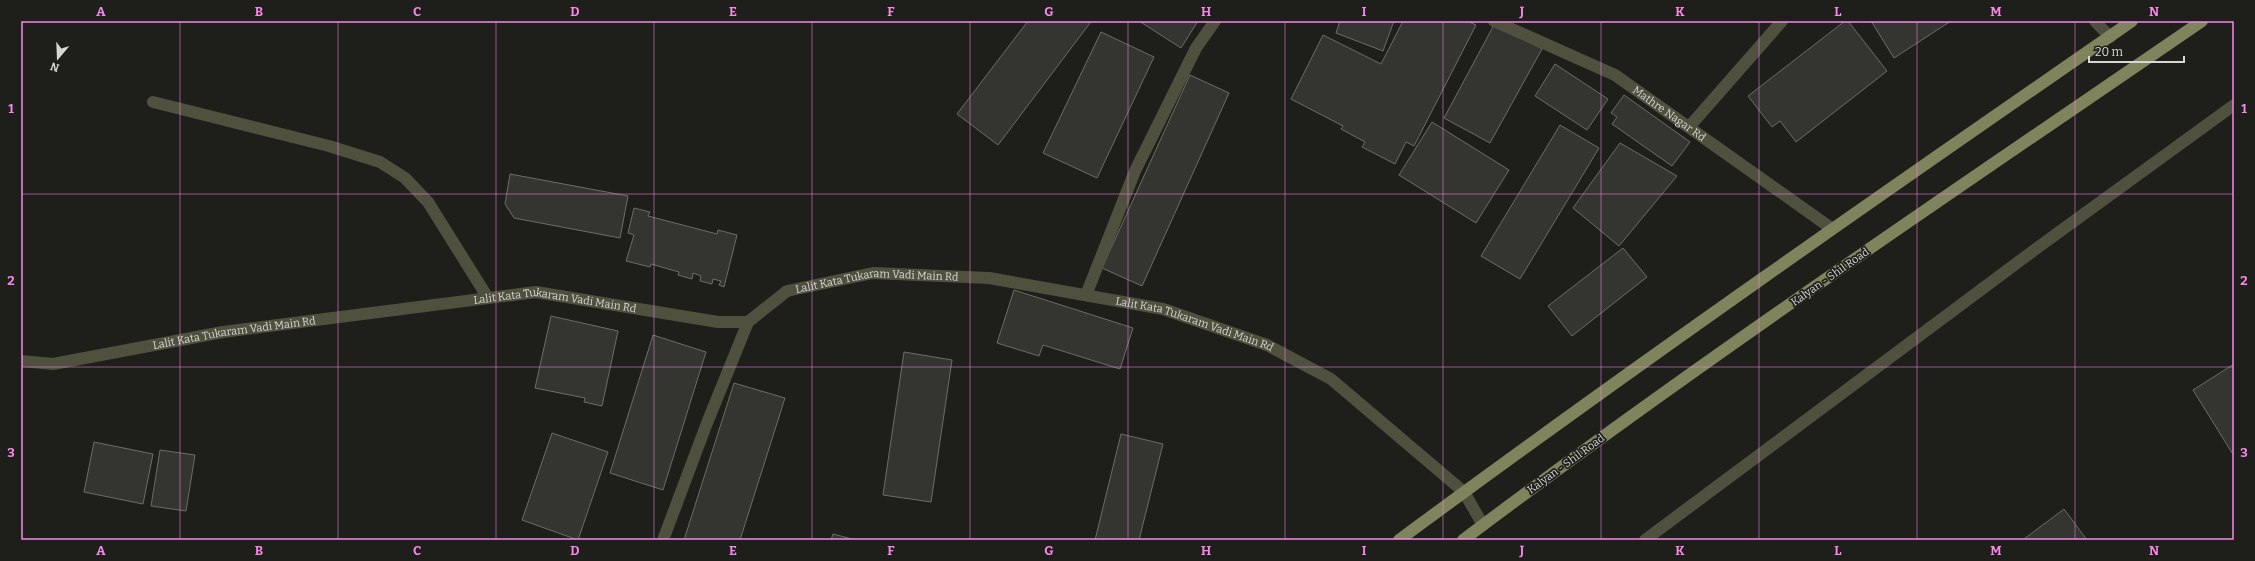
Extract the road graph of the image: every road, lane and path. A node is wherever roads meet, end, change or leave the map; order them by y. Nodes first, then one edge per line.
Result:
1 (1215, 21) edge
2 (1494, 21) edge
3 (1782, 21) edge
4 (2095, 21) edge
5 (2132, 21) edge
6 (2202, 21) edge
7 (2110, 36) junction
8 (153, 102) dead end
9 (2234, 105) edge
10 (1689, 127) junction
11 (1832, 228) junction
12 (1086, 295) junction
13 (488, 298) junction
14 (748, 322) junction
15 (21, 361) edge
16 (1464, 492) junction
17 (1483, 525) junction
18 (663, 540) edge
19 (1399, 540) edge
20 (1463, 540) edge
21 (1645, 540) edge

1 - 12 street
2 - 10 street, Mathre Nagar Rd
3 - 10 street
4 - 7 street
5 - 7 main road
6 - 17 main road, Kalyan - Shil Road
7 - 11 main road
8 - 13 street
9 - 21 street
10 - 11 street, Mathre Nagar Rd
11 - 16 main road
12 - 14 street, Lalit Kata Tukaram Vadi Main Rd
12 - 16 street, Lalit Kata Tukaram Vadi Main Rd
13 - 14 street, Lalit Kata Tukaram Vadi Main Rd
13 - 15 street, Lalit Kata Tukaram Vadi Main Rd
14 - 18 street
16 - 17 street, Lalit Kata Tukaram Vadi Main Rd
16 - 19 main road
17 - 20 main road, Kalyan - Shil Road

